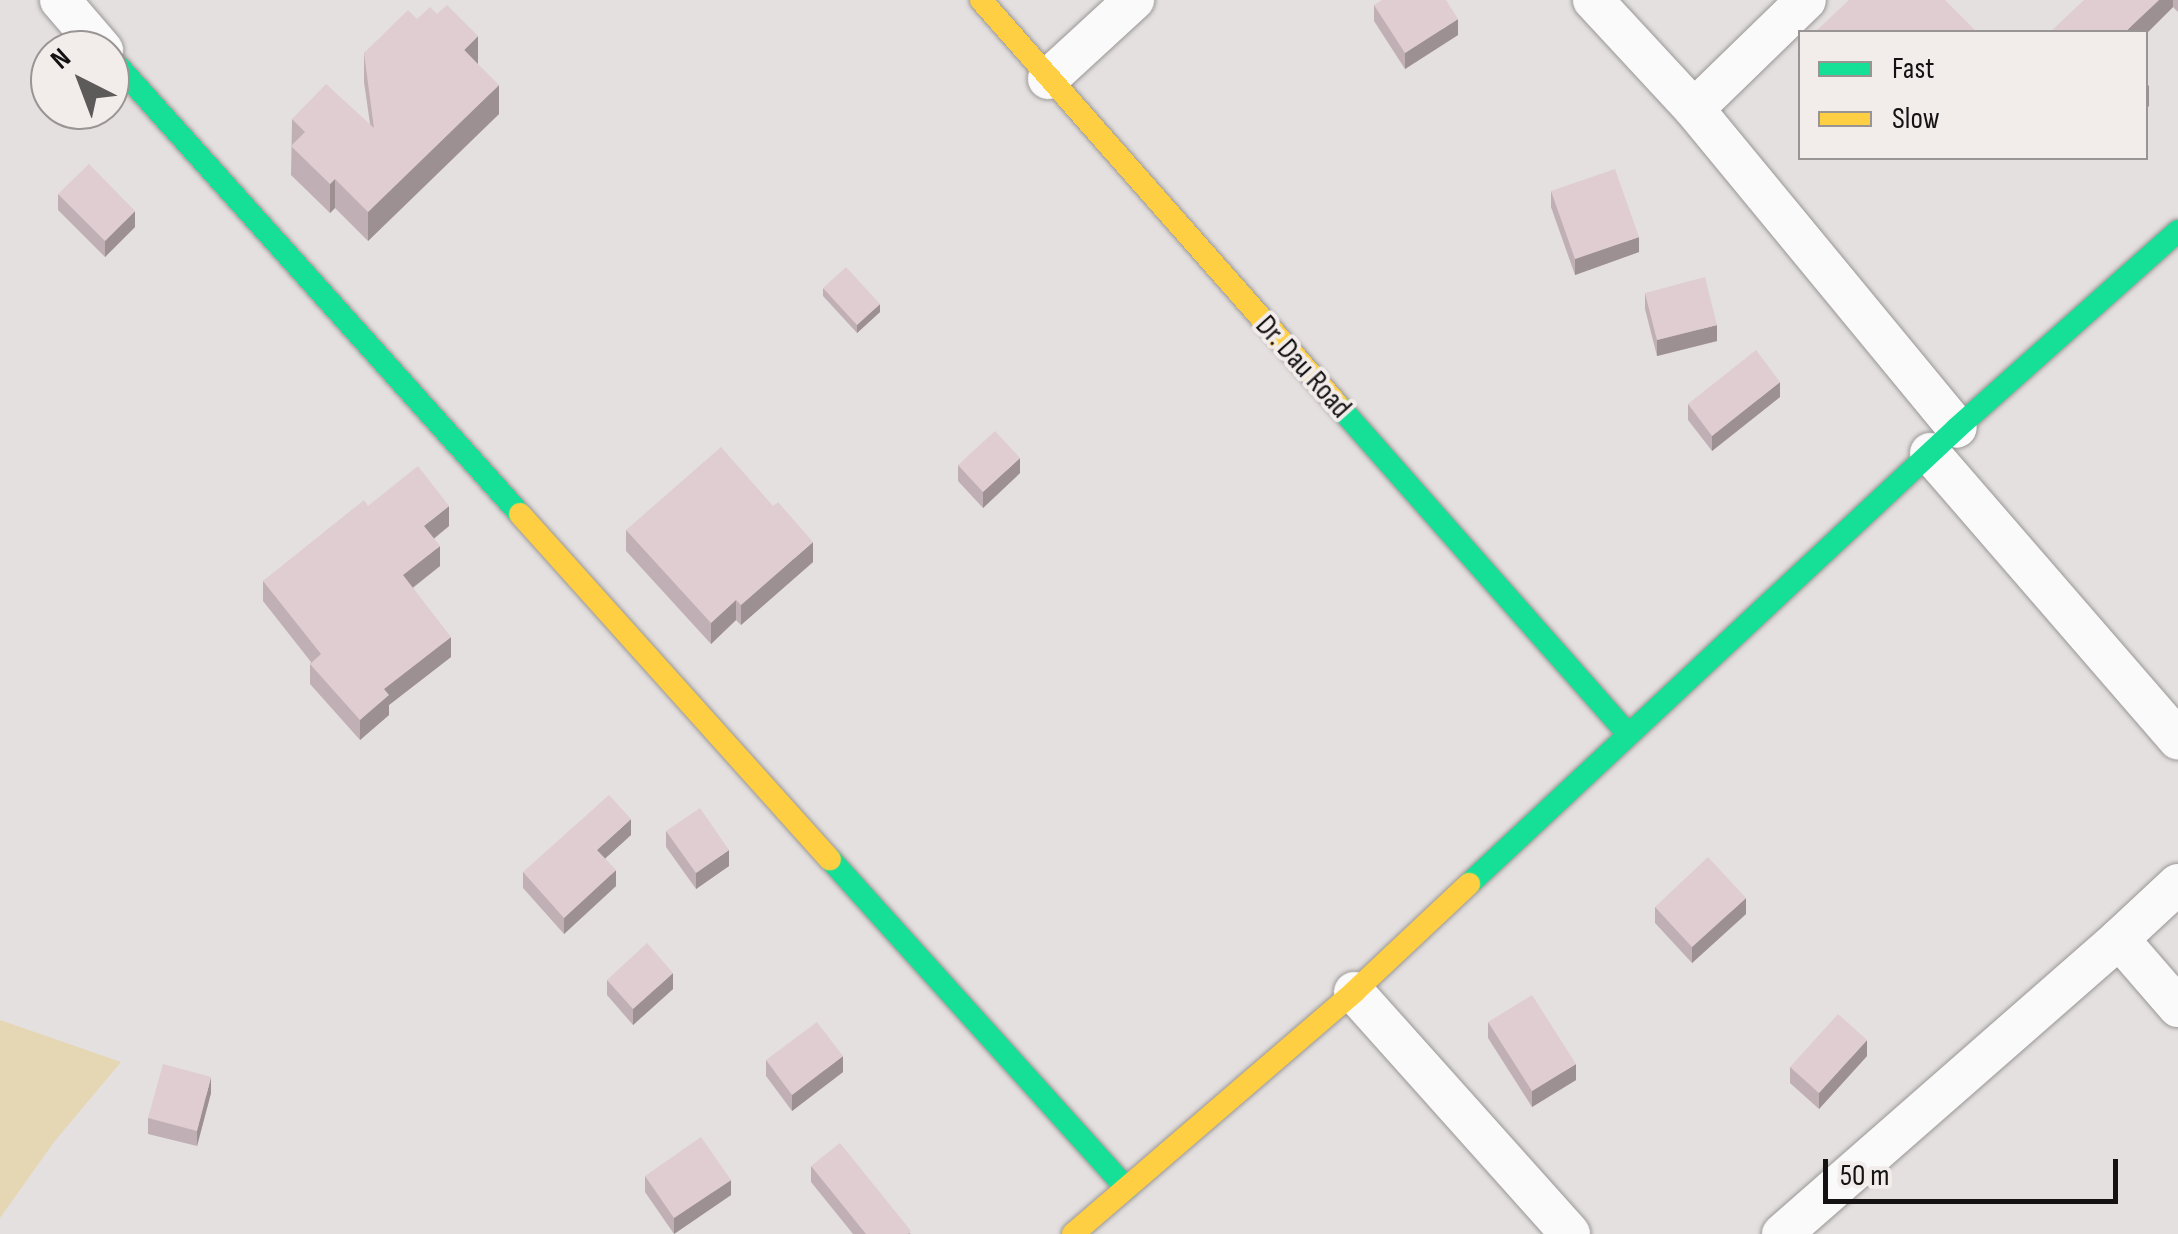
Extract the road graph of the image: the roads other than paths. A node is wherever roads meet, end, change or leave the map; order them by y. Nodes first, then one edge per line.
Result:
1 (981, 0) edge
2 (1134, 0) edge
3 (1593, 0) edge
4 (1806, 0) edge
5 (74, 5) edge
6 (91, 30) edge
7 (1048, 79) junction
8 (130, 80) edge
9 (1694, 109) junction
10 (2178, 231) edge
11 (1944, 441) junction
12 (1627, 733) junction
13 (2178, 739) edge
14 (2178, 884) edge
15 (2119, 939) junction
16 (1354, 992) junction
17 (2178, 1006) edge
18 (1126, 1188) junction
19 (1074, 1234) edge
20 (1570, 1234) edge
21 (1782, 1234) edge

1 - 7 street, Dr. Dau Road
2 - 7 street
3 - 9 street
4 - 9 street
5 - 6 street
7 - 12 street, Dr. Dau Road
8 - 18 street
9 - 11 street
10 - 11 street
11 - 12 street
11 - 13 street
12 - 16 street
14 - 15 street
15 - 17 street
15 - 21 street
16 - 18 street
16 - 20 street
18 - 19 street

